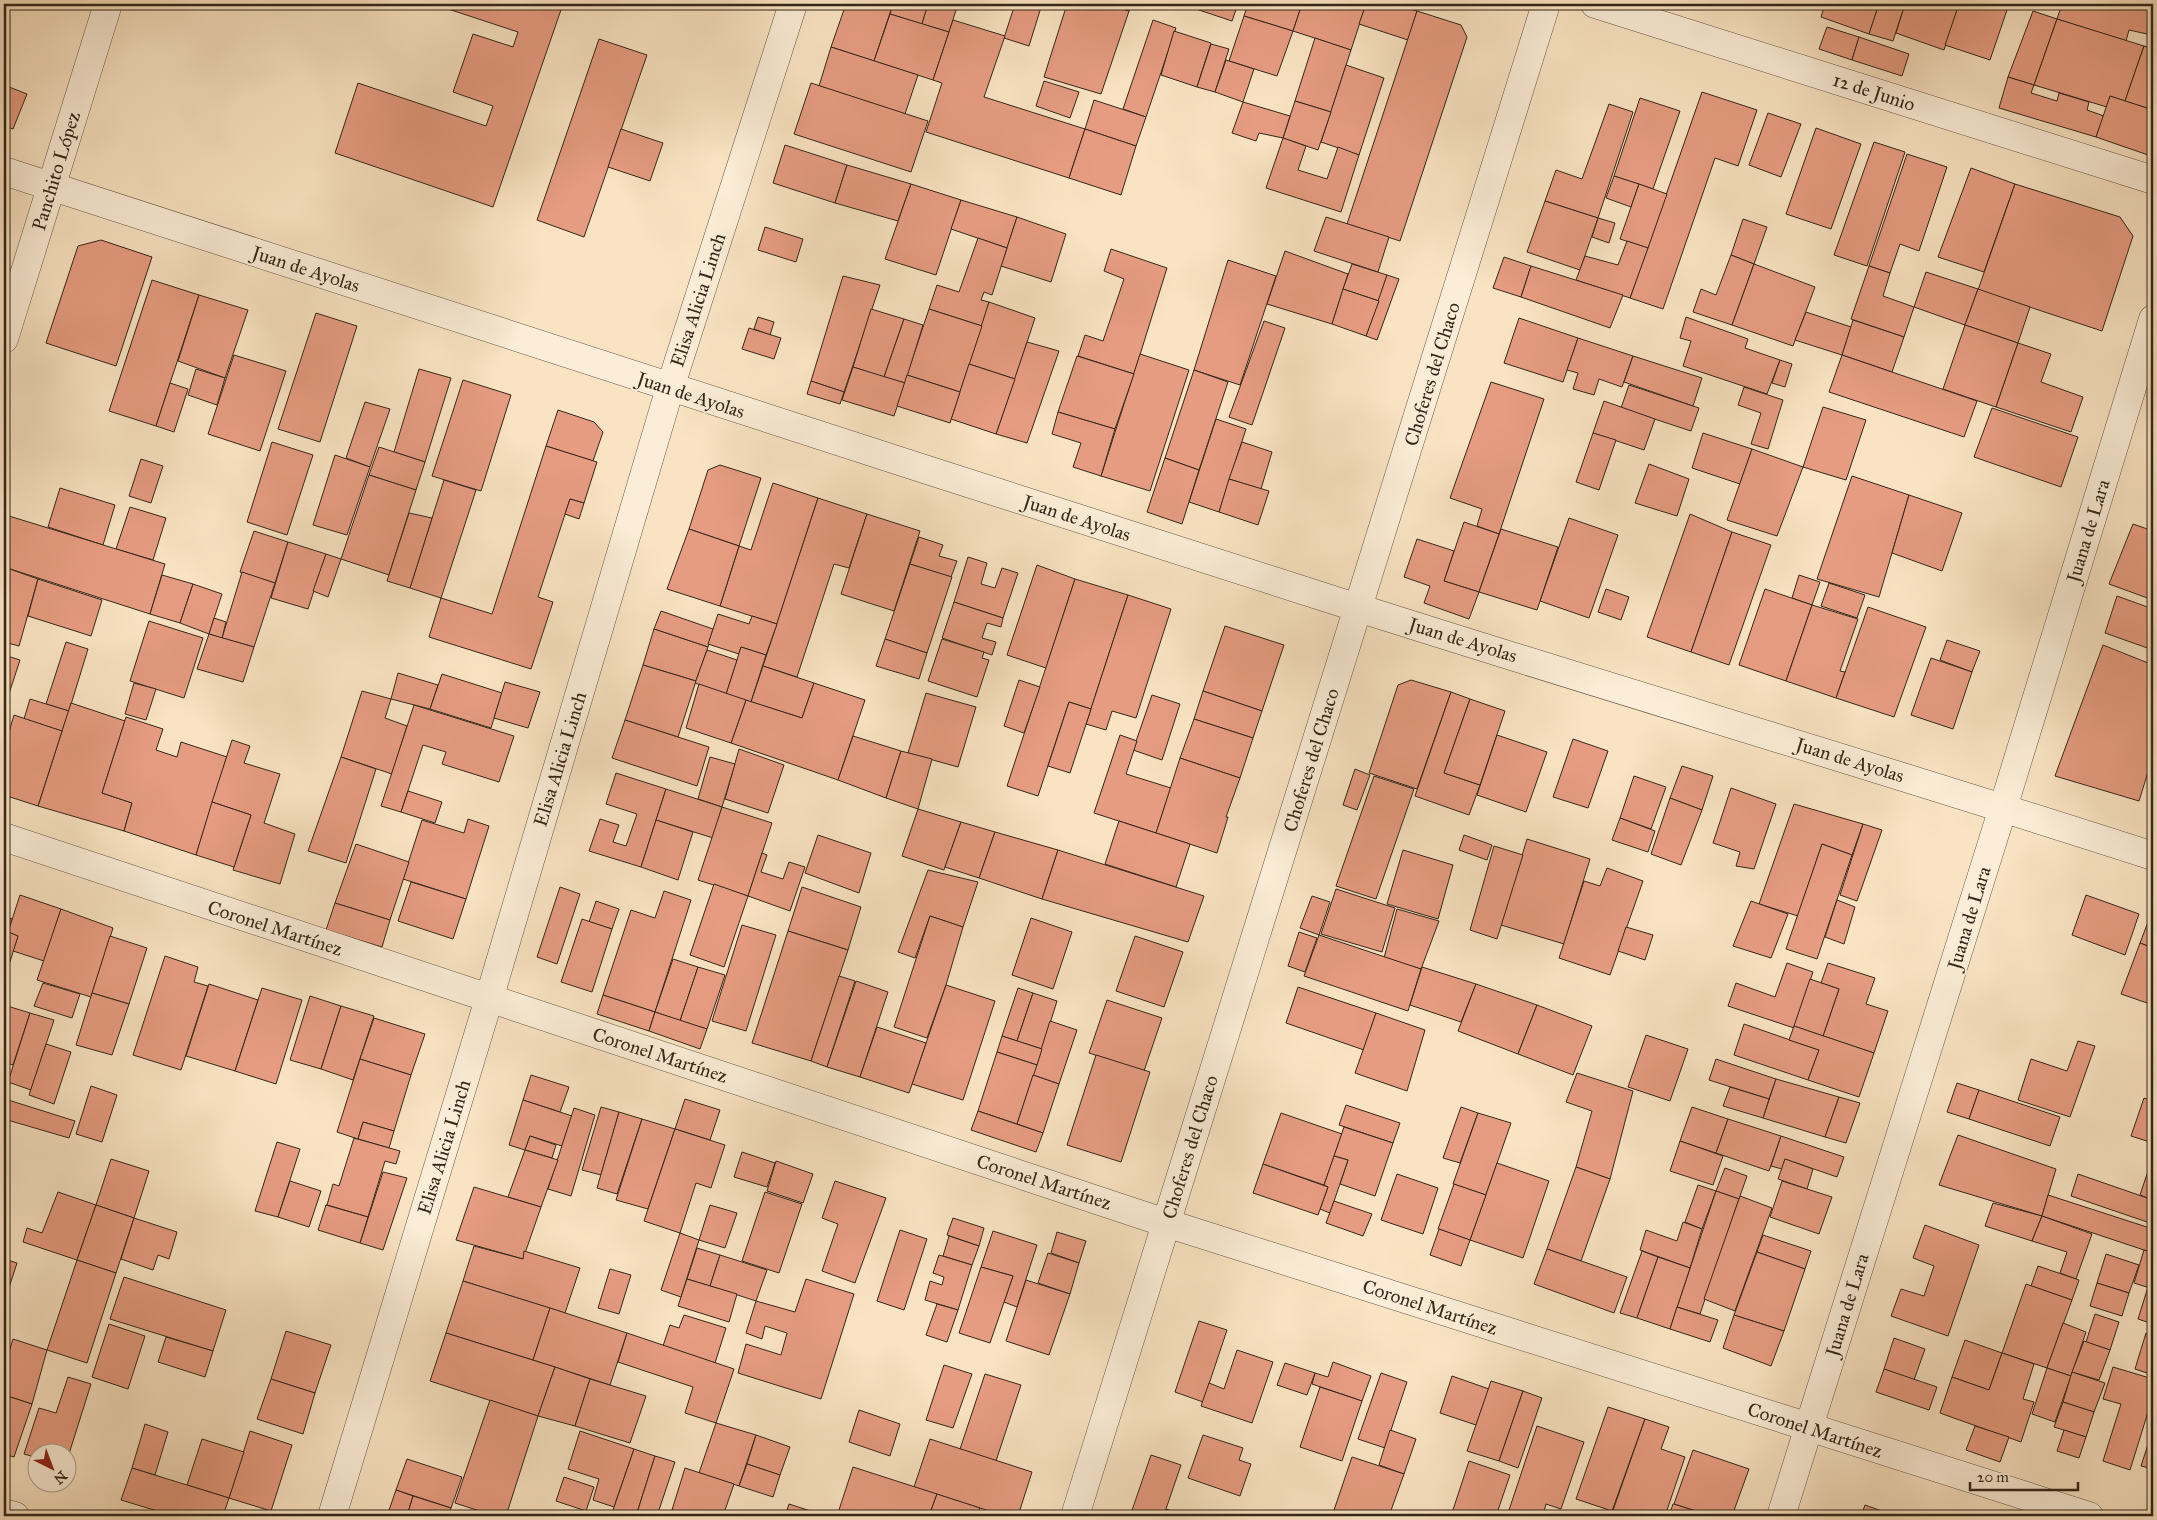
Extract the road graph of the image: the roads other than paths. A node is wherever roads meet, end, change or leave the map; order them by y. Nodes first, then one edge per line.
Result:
1 (108, 4) edge
2 (793, 4) edge
3 (1546, 4) edge
4 (1595, 4) edge
5 (4, 171) edge
6 (2153, 180) edge
7 (51, 186) junction
8 (2153, 319) edge
9 (4, 339) edge
10 (670, 388) junction
11 (1359, 608) junction
12 (2003, 808) junction
13 (4, 837) edge
14 (2153, 856) edge
15 (489, 999) junction
16 (1166, 1223) junction
17 (1808, 1428) junction
18 (4, 1512) edge
19 (15, 1516) edge
20 (332, 1516) edge
21 (1075, 1516) edge
22 (1781, 1516) edge
23 (2088, 1516) edge

1 - 7 street, Panchito López
2 - 10 street, Elisa Alicia Linch
3 - 11 street, Choferes del Chaco
4 - 6 street, 12 de Junio
5 - 7 street, Juan de Ayolas
7 - 9 street, Panchito López
7 - 10 street, Juan de Ayolas
8 - 12 street, Juana de Lara
10 - 11 street, Juan de Ayolas
10 - 15 street, Elisa Alicia Linch
11 - 12 street, Juan de Ayolas
11 - 16 street, Choferes del Chaco
12 - 14 street, Juan de Ayolas
12 - 17 street, Juana de Lara
13 - 15 street, Coronel Martínez
15 - 16 street, Coronel Martínez
15 - 20 street, Elisa Alicia Linch
16 - 17 street, Coronel Martínez
16 - 21 street, Choferes del Chaco
17 - 22 street, Juana de Lara
17 - 23 street, Coronel Martínez
18 - 19 street

